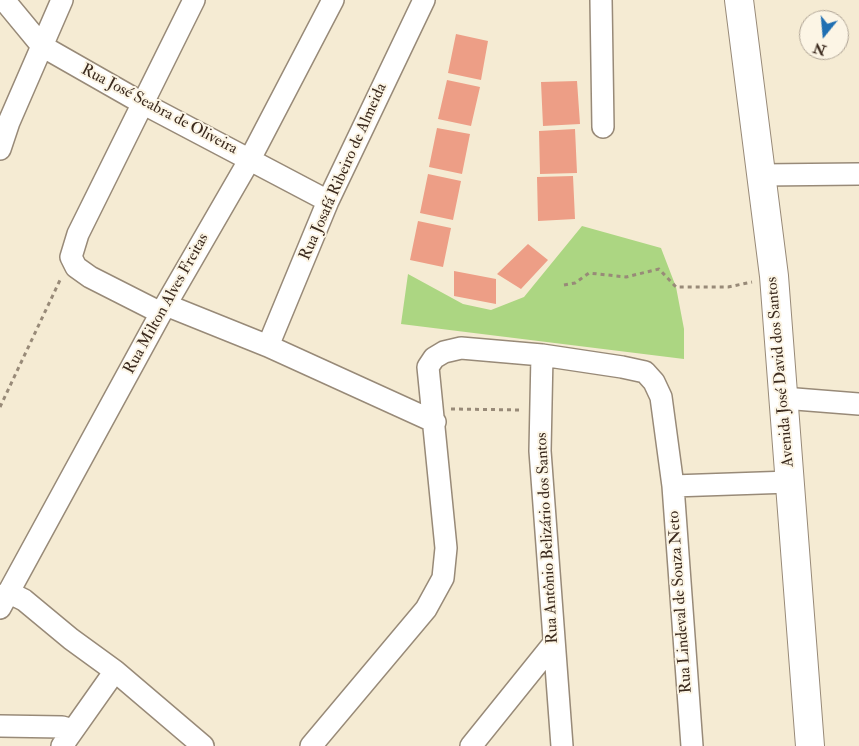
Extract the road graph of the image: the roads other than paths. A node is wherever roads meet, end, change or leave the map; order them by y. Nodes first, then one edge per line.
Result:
1 (4, 0) edge
2 (62, 0) edge
3 (194, 0) edge
4 (333, 0) edge
5 (424, 0) edge
6 (602, 0) edge
7 (739, 0) edge
8 (42, 46) junction
9 (142, 103) junction
10 (4, 118) edge
11 (603, 127) dead end
12 (0, 148) edge
13 (250, 158) junction
14 (859, 174) edge
15 (762, 175) junction
16 (328, 201) junction
17 (164, 309) junction
18 (268, 346) junction
19 (542, 355) junction
20 (783, 398) junction
21 (859, 404) edge
22 (434, 415) junction
23 (790, 482) junction
24 (672, 486) junction
25 (4, 600) edge
26 (554, 643) junction
27 (115, 670) junction
28 (0, 726) edge
29 (68, 738) edge
30 (203, 746) edge
31 (311, 746) edge
32 (471, 746) edge
33 (562, 746) edge
34 (692, 746) edge
35 (810, 746) edge

1 - 8 street, Rua José Seabra de Oliveira
2 - 8 street
3 - 9 street
4 - 13 street, Rua Milton Alves Freitas
5 - 16 street, Rua Josafá Ribeiro de Almeida
6 - 11 street
7 - 15 main road, Avenida José David dos Santos
8 - 9 street, Rua José Seabra de Oliveira
8 - 10 street
9 - 13 street, Rua José Seabra de Oliveira
9 - 17 street
10 - 12 street
13 - 16 street, Rua José Seabra de Oliveira
13 - 17 street, Rua Milton Alves Freitas
14 - 15 street
15 - 20 main road, Avenida José David dos Santos
16 - 18 street, Rua Josafá Ribeiro de Almeida
17 - 18 street
17 - 25 street, Rua Milton Alves Freitas
18 - 22 street
19 - 22 street, Rua Lindeval de Souza Neto
19 - 24 street, Rua Lindeval de Souza Neto
19 - 26 street, Rua Antônio Belizário dos Santos
20 - 21 street
20 - 23 main road, Avenida José David dos Santos
22 - 31 street
23 - 24 street
23 - 35 main road, Avenida José David dos Santos
24 - 34 street, Rua Lindeval de Souza Neto
25 - 27 street
26 - 32 street
26 - 33 street, Rua Antônio Belizário dos Santos
27 - 29 street
27 - 30 street
28 - 29 street

